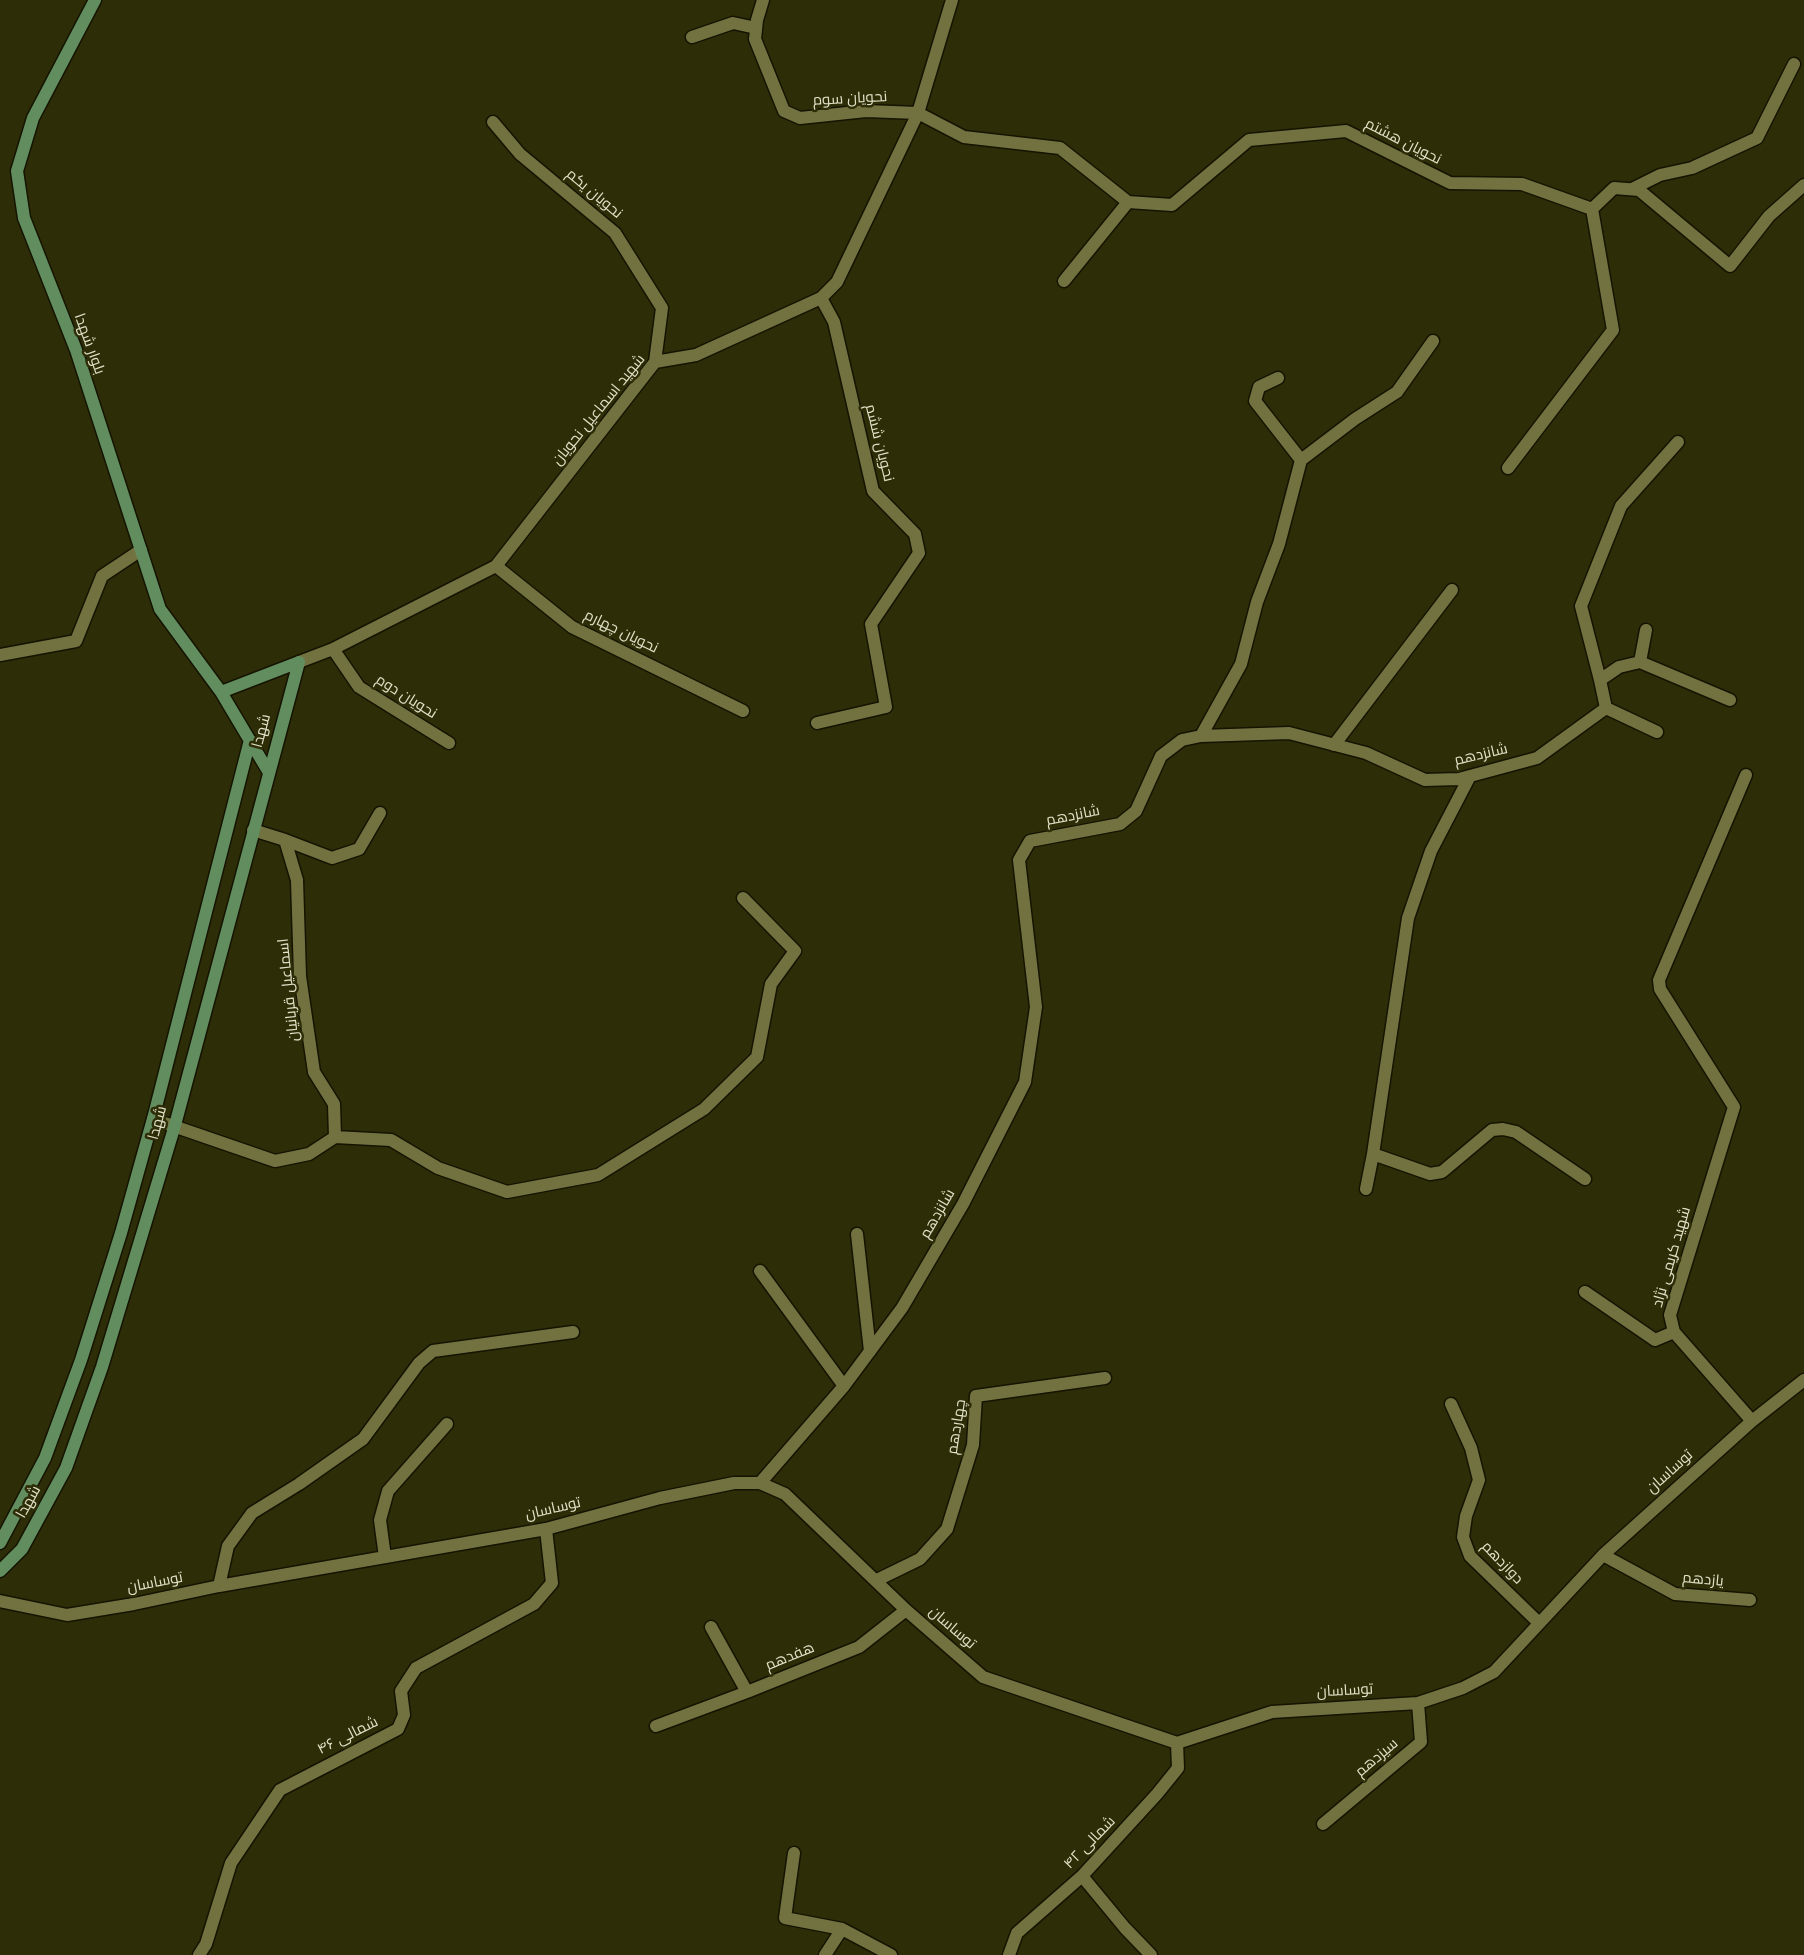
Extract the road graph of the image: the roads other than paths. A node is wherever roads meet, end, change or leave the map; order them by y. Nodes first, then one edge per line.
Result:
1 (95, 0) edge
2 (764, 0) edge
3 (952, 0) edge
4 (756, 28) junction
5 (692, 37) dead end
6 (1794, 64) dead end
7 (918, 113) junction
8 (493, 122) dead end
9 (1804, 185) edge
10 (1632, 189) junction
11 (1128, 202) junction
12 (1592, 209) junction
13 (1064, 281) dead end
14 (820, 298) junction
15 (1433, 341) dead end
16 (655, 362) junction
17 (1278, 378) dead end
18 (1678, 442) dead end
19 (1301, 460) junction
20 (1508, 468) dead end
21 (141, 550) junction
22 (496, 566) junction
23 (1452, 590) dead end
24 (1646, 630) dead end
25 (333, 649) junction
26 (0, 656) edge
27 (298, 662) junction
28 (1640, 662) junction
29 (1600, 680) junction
30 (221, 692) junction
31 (1730, 700) dead end
32 (1606, 708) junction
33 (742, 710) dead end
34 (817, 724) dead end
35 (1657, 732) dead end
36 (1201, 736) junction
37 (250, 740) junction
38 (448, 744) dead end
39 (1334, 745) junction
40 (268, 771) junction
41 (1746, 775) dead end
42 (1470, 776) junction
43 (380, 813) dead end
44 (253, 830) junction
45 (285, 840) junction
46 (743, 898) dead end
47 (153, 1119) junction
48 (174, 1125) junction
49 (335, 1137) junction
50 (1373, 1154) junction
51 (1586, 1180) dead end
52 (1366, 1189) dead end
53 (857, 1234) dead end
54 (760, 1271) dead end
55 (1585, 1292) dead end
56 (573, 1332) dead end
57 (1674, 1332) junction
58 (870, 1351) junction
59 (1105, 1378) dead end
60 (1804, 1380) edge
61 (844, 1386) junction
62 (1451, 1404) dead end
63 (1752, 1421) junction
64 (447, 1424) dead end
65 (760, 1483) junction
66 (546, 1529) junction
67 (0, 1542) edge
68 (1603, 1555) junction
69 (385, 1557) junction
70 (0, 1571) edge
71 (876, 1580) junction
72 (220, 1586) junction
73 (1750, 1600) dead end
74 (0, 1601) edge
75 (906, 1610) junction
76 (1539, 1623) junction
77 (711, 1626) dead end
78 (747, 1692) junction
79 (1418, 1703) junction
80 (656, 1726) dead end
81 (1177, 1743) junction
82 (1323, 1824) dead end
83 (794, 1853) dead end
84 (1082, 1876) junction
85 (842, 1929) junction
86 (199, 1955) edge
87 (825, 1955) edge
88 (891, 1955) edge
89 (1009, 1955) edge
90 (1151, 1955) edge

1 - 21 main road, بلوار شهدا
2 - 4 street, نحویان سوم
3 - 7 street, شهید اسماعیل نحویان
4 - 5 street
4 - 7 street, نحویان سوم
6 - 10 street
7 - 11 street
7 - 14 street, شهید اسماعیل نحویان
8 - 16 street, نحویان یکم
9 - 10 street
10 - 12 street
11 - 12 street, نحویان هشتم
11 - 13 street
12 - 20 street
14 - 16 street, شهید اسماعیل نحویان
14 - 34 street, نحویان ششم
15 - 19 street
16 - 22 street, شهید اسماعیل نحویان
17 - 19 street
18 - 29 street
19 - 36 street
21 - 26 street
21 - 30 main road, بلوار شهدا
22 - 25 street, شهید اسماعیل نحویان
22 - 33 street, نحویان چهارم
23 - 39 street
24 - 28 street
25 - 27 street, شهید اسماعیل نحویان
25 - 38 street, نحویان دوم
27 - 30 main road, شهید اسماعیل نحویان
27 - 40 main road, شهدا
28 - 29 street
28 - 31 street
29 - 32 street
30 - 37 main road, بلوار شهدا
32 - 35 street
32 - 42 street, شانزدهم
36 - 39 street, شانزدهم
36 - 58 street, شانزدهم
37 - 40 main road, بلوار شهدا
37 - 47 main road, شهدا
39 - 42 street, شانزدهم
40 - 44 main road, شهدا
41 - 57 street, شهید کریمی نژاد
42 - 50 street
43 - 45 street
44 - 45 street
44 - 48 main road, شهدا
45 - 49 street, اسماعیل قربانیان
46 - 49 street
47 - 48 street
47 - 67 main road, شهدا
48 - 49 street
48 - 70 main road, شهدا
50 - 51 street
50 - 52 street
53 - 58 street
54 - 61 street
55 - 57 street
56 - 72 street
57 - 63 street
58 - 61 street, شانزدهم
59 - 71 street, چهاردهم
60 - 63 street, توساسان
61 - 65 street, شانزدهم
62 - 76 street, دوازدهم
63 - 68 street, توساسان
64 - 69 street
65 - 66 street, توساسان
65 - 71 street, توساسان
66 - 69 street, توساسان
66 - 86 street, شمالی ۴۶
68 - 73 street, یازدهم
68 - 76 street, توساسان
69 - 72 street, توساسان
71 - 75 street, توساسان
72 - 74 street, توساسان
75 - 78 street, هفدهم
75 - 81 street, توساسان
76 - 79 street, توساسان
77 - 78 street
78 - 80 street, هفدهم
79 - 81 street, توساسان
79 - 82 street, سیزدهم
81 - 84 street, شمالی ۴۲
83 - 85 street
84 - 89 street, شمالی ۴۲
84 - 90 street
85 - 87 street
85 - 88 street

